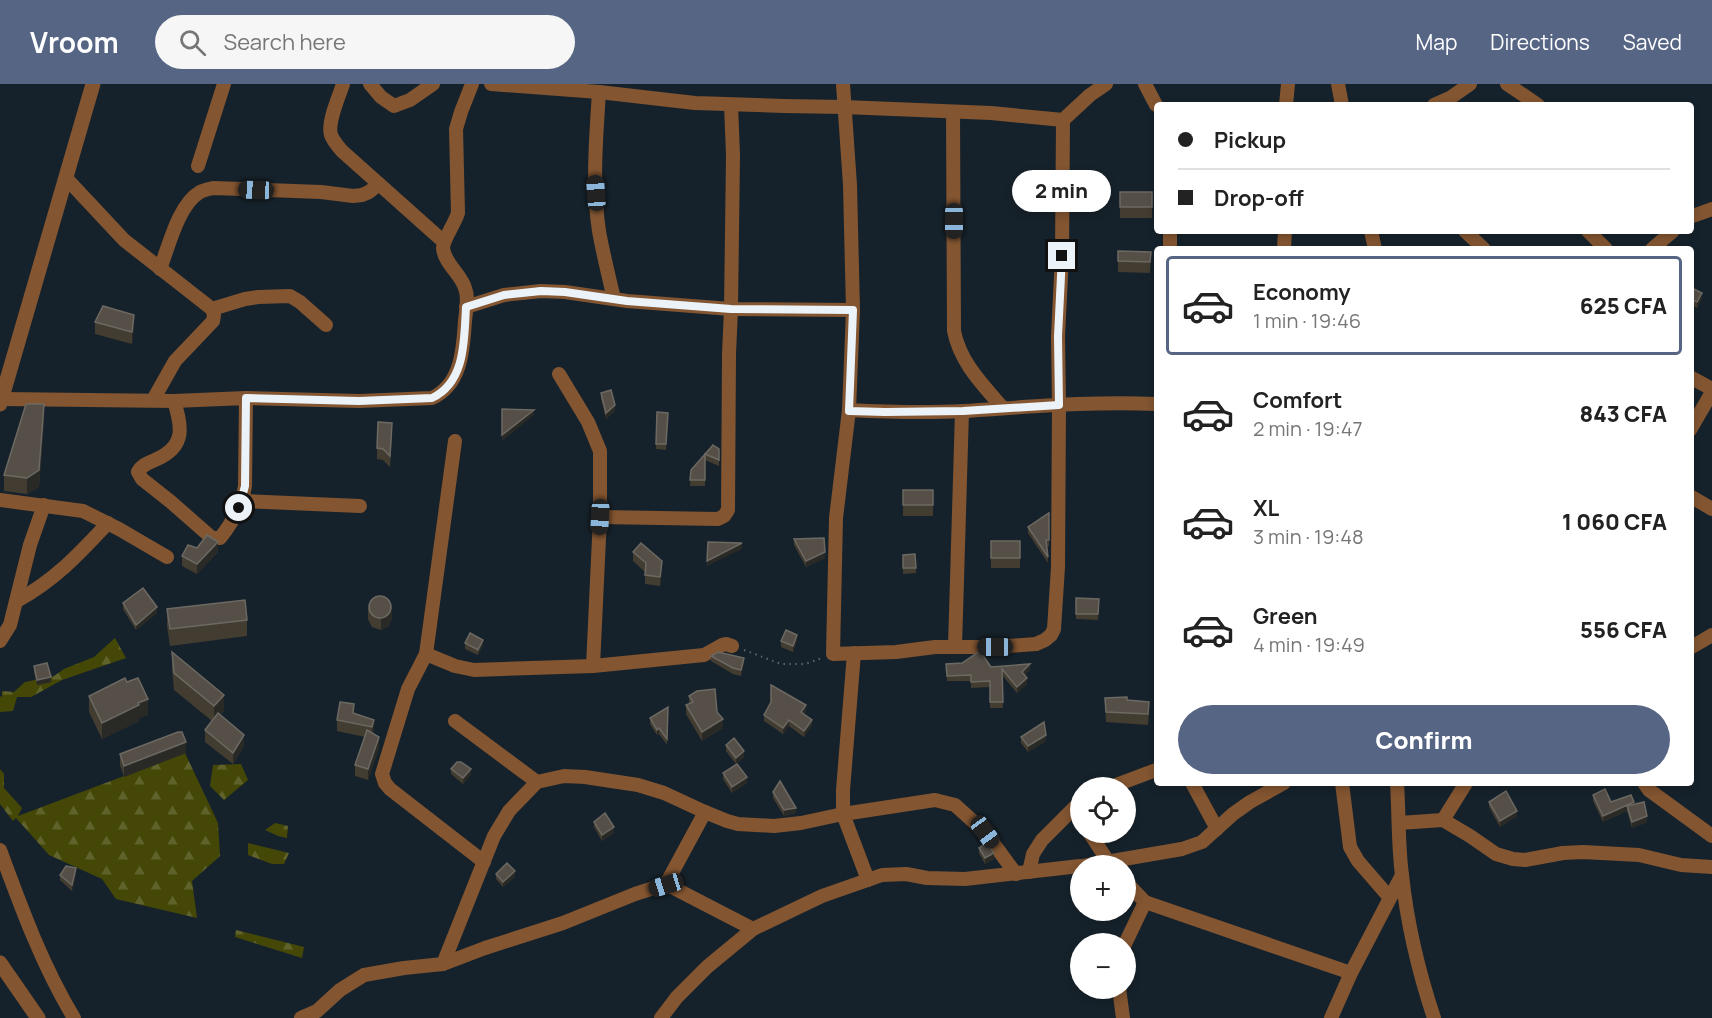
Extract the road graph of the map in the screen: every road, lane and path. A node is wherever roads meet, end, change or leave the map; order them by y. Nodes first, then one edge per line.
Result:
1 (93, 84) edge
2 (224, 84) edge
3 (343, 84) edge
4 (370, 84) edge
5 (433, 84) edge
6 (472, 84) edge
7 (491, 84) edge
8 (843, 84) edge
9 (1106, 84) edge
10 (1145, 84) edge
11 (1288, 84) edge
12 (1338, 84) edge
13 (1470, 84) edge
14 (1507, 84) edge
15 (599, 92) junction
16 (1154, 102) edge
17 (1286, 102) edge
18 (1341, 102) edge
19 (1454, 102) edge
20 (1534, 102) edge
21 (731, 105) junction
22 (844, 107) junction
23 (953, 112) junction
24 (1063, 120) junction
25 (198, 166) dead end
26 (66, 178) junction
27 (379, 184) junction
28 (1712, 209) edge
29 (1694, 214) edge
30 (1694, 216) edge
31 (1712, 219) edge
32 (1468, 234) edge
33 (1591, 234) edge
34 (1670, 234) edge
35 (444, 242) junction
36 (1481, 246) edge
37 (1603, 246) edge
38 (1656, 246) edge
39 (160, 269) junction
40 (614, 299) junction
41 (466, 307) junction
42 (212, 309) junction
43 (731, 309) junction
44 (853, 310) junction
45 (326, 325) dead end
46 (560, 375) dead end
47 (1694, 380) edge
48 (1712, 391) edge
49 (246, 398) junction
50 (153, 400) junction
51 (174, 401) junction
52 (1, 402) edge
53 (1154, 404) edge
54 (1059, 405) junction
55 (1002, 407) junction
56 (849, 411) junction
57 (963, 411) junction
58 (1694, 423) edge
59 (455, 441) dead end
60 (1694, 498) edge
61 (0, 500) edge
62 (242, 501) junction
63 (44, 505) junction
64 (360, 506) dead end
65 (1712, 509) edge
66 (600, 517) junction
67 (108, 523) junction
68 (167, 557) dead end
69 (17, 601) junction
70 (1712, 635) edge
71 (0, 641) edge
72 (732, 646) joint
73 (1694, 646) edge
74 (955, 647) junction
75 (854, 653) junction
76 (426, 654) junction
77 (833, 654) junction
78 (593, 666) junction
79 (455, 721) dead end
80 (1154, 771) edge
81 (1136, 778) edge
82 (537, 782) junction
83 (1194, 786) edge
84 (1275, 786) edge
85 (1342, 786) edge
86 (1397, 786) edge
87 (1464, 786) edge
88 (1646, 786) edge
89 (705, 812) junction
90 (843, 814) junction
91 (1070, 816) edge
92 (1443, 820) junction
93 (1399, 823) junction
94 (1217, 829) junction
95 (1712, 836) edge
96 (0, 850) edge
97 (1136, 858) edge
98 (484, 862) junction
99 (1070, 867) edge
100 (1712, 867) edge
101 (1022, 873) junction
102 (1402, 875) junction
103 (868, 880) junction
104 (666, 885) junction
105 (1136, 893) edge
106 (1390, 898) junction
107 (1145, 902) junction
108 (753, 929) junction
109 (1130, 933) edge
110 (0, 963) edge
111 (443, 964) junction
112 (1351, 973) junction
113 (1120, 999) edge
114 (38, 1018) edge
115 (74, 1018) edge
116 (301, 1018) edge
117 (661, 1018) edge
118 (1123, 1018) edge
119 (1331, 1018) edge
120 (1434, 1018) edge

1 - 26 street
2 - 25 street
3 - 27 street
4 - 5 street
6 - 35 street
7 - 15 street
8 - 22 street
9 - 24 street
10 - 16 street
11 - 17 street
12 - 18 street
13 - 19 street
14 - 20 street
15 - 21 street
15 - 40 street
21 - 22 street
21 - 43 street
22 - 23 street
22 - 44 street
23 - 24 street
23 - 55 street
24 - 54 street
26 - 39 street
26 - 52 street
27 - 35 street
27 - 39 street
28 - 29 street
30 - 31 street
32 - 36 street
33 - 37 street
34 - 38 street
35 - 41 street
39 - 42 street
40 - 41 street
40 - 43 street
41 - 49 street
42 - 45 street
42 - 50 street
43 - 44 street
43 - 66 street
44 - 56 street
46 - 66 street
47 - 48 street
48 - 58 street
49 - 51 street
49 - 62 street
50 - 51 street
50 - 52 street
51 - 62 street
53 - 54 street
54 - 55 street
54 - 74 street
55 - 57 street
56 - 57 street
56 - 77 street
57 - 74 street
59 - 76 street
60 - 65 street
61 - 63 street
62 - 64 street
63 - 67 street
63 - 69 street
66 - 78 street
67 - 68 street
67 - 69 street
69 - 71 street
70 - 73 street
72 - 77 path
72 - 78 street
74 - 75 street
75 - 77 street
75 - 90 street
76 - 78 street
76 - 98 street
79 - 82 street
80 - 81 street
82 - 89 street
82 - 98 street
83 - 94 street
84 - 94 street
85 - 106 street
86 - 93 street
87 - 92 street
88 - 95 street
89 - 90 street
89 - 104 street
90 - 101 street
90 - 103 street
91 - 101 street
92 - 93 street
92 - 100 street
93 - 102 street
94 - 97 street
96 - 115 street
98 - 111 street
99 - 101 street
101 - 103 street
102 - 106 street
102 - 120 street
103 - 108 street
104 - 108 street
104 - 111 street
105 - 107 street
106 - 112 street
107 - 109 street
107 - 112 street
108 - 117 street
110 - 114 street
111 - 116 street
112 - 119 street
113 - 118 street

